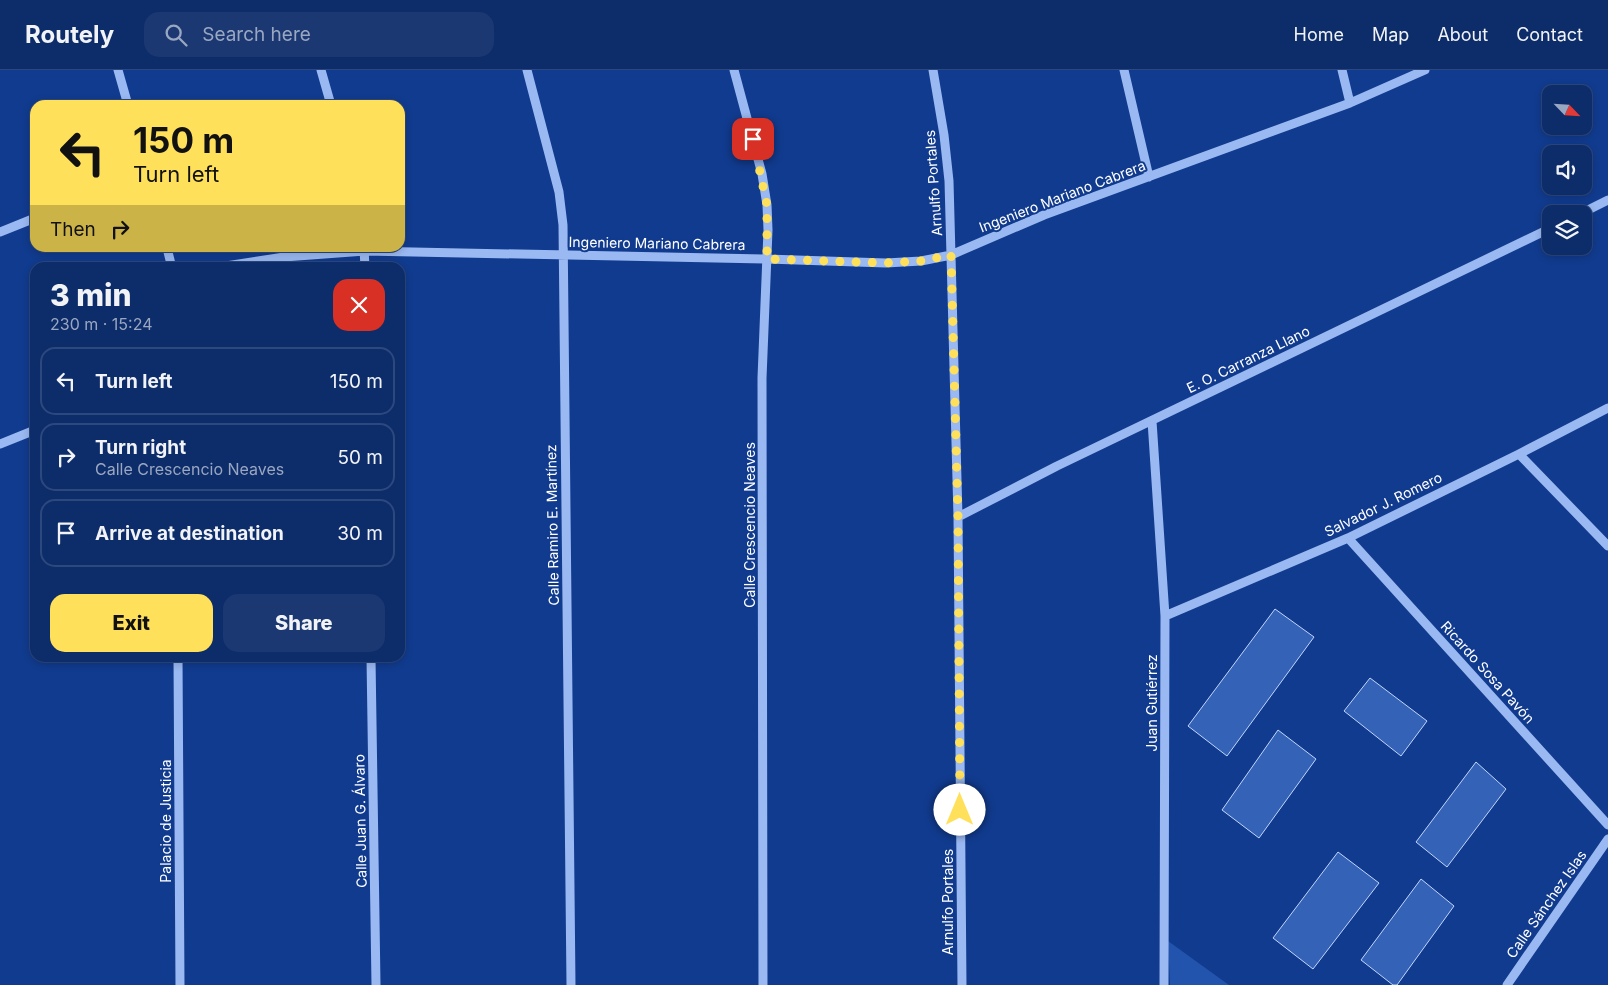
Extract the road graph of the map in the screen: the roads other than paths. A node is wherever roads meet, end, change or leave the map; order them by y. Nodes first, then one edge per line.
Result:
1 (118, 70) edge
2 (321, 70) edge
3 (527, 70) edge
4 (734, 70) edge
5 (933, 70) edge
6 (1124, 70) edge
7 (1342, 70) edge
8 (1425, 70) edge
9 (127, 100) edge
10 (329, 100) edge
11 (1350, 103) junction
12 (1149, 176) junction
13 (1608, 200) edge
14 (1592, 208) edge
15 (30, 220) edge
16 (0, 232) edge
17 (1542, 232) edge
18 (405, 250) edge
19 (330, 252) edge
20 (951, 255) junction
21 (563, 256) junction
22 (767, 259) junction
23 (248, 262) edge
24 (1608, 408) edge
25 (1152, 421) junction
26 (30, 432) edge
27 (0, 444) edge
28 (1519, 454) junction
29 (958, 517) junction
30 (1348, 538) junction
31 (1608, 546) edge
32 (1165, 616) junction
33 (178, 662) edge
34 (371, 662) edge
35 (1608, 824) edge
36 (1608, 839) edge
37 (180, 985) edge
38 (376, 985) edge
39 (571, 985) edge
40 (763, 985) edge
41 (962, 985) edge
42 (1164, 985) edge
43 (1507, 985) edge

1 - 9 street
2 - 10 street
3 - 21 street, Calle Ramiro E. Martínez
4 - 22 street, Calle Crescencio Neaves
5 - 20 street, Arnulfo Portales
6 - 12 street
7 - 11 street
8 - 11 street, Ingeniero Mariano Cabrera
11 - 12 street, Ingeniero Mariano Cabrera
12 - 20 street, Ingeniero Mariano Cabrera
13 - 14 street
15 - 16 street
17 - 25 street, E. O. Carranza Llano
18 - 21 street, Ingeniero Mariano Cabrera
19 - 23 street, Ingeniero Mariano Cabrera
20 - 22 street, Ingeniero Mariano Cabrera
20 - 29 street, Arnulfo Portales
21 - 22 street, Ingeniero Mariano Cabrera
21 - 39 street, Calle Ramiro E. Martínez
22 - 40 street, Calle Crescencio Neaves
24 - 28 street, Salvador J. Romero
25 - 29 street, E. O. Carranza Llano
25 - 32 street, Juan Gutiérrez
26 - 27 street
28 - 30 street, Salvador J. Romero
28 - 31 street
29 - 41 street, Arnulfo Portales
30 - 32 street, Salvador J. Romero
30 - 35 street, Ricardo Sosa Pavón
32 - 42 street, Juan Gutiérrez
33 - 37 street, Palacio de Justicia
34 - 38 street, Calle Juan G. Álvaro
36 - 43 street, Calle Sánchez Islas

